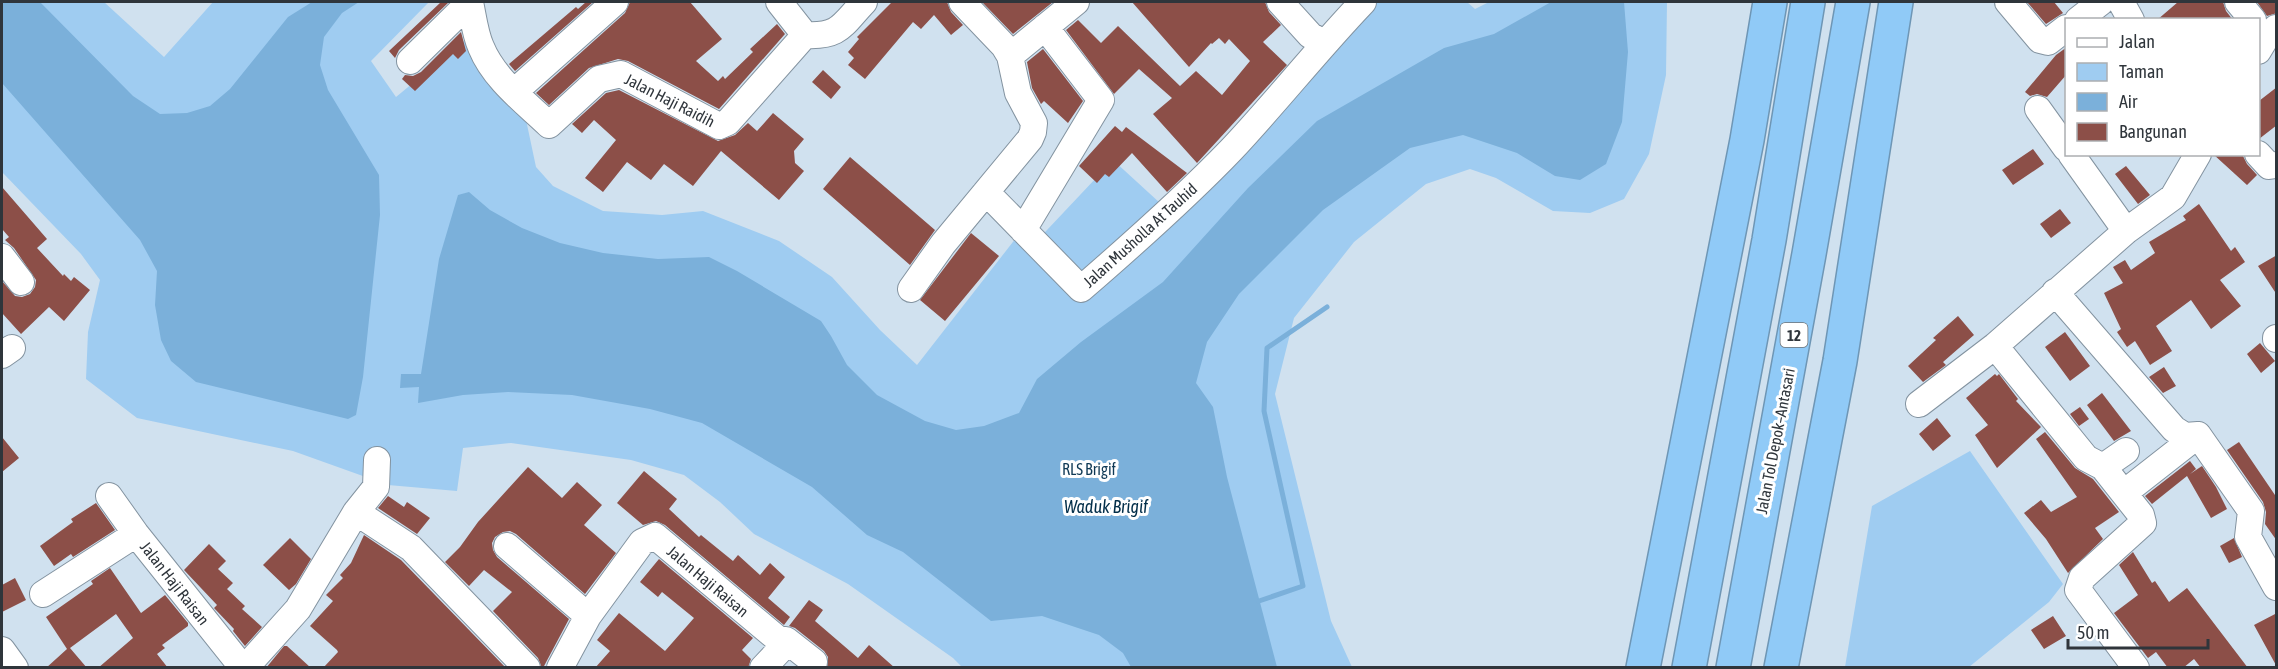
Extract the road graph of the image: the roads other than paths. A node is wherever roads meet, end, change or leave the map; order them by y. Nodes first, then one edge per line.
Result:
1 (470, 2) edge
2 (615, 2) edge
3 (779, 2) edge
4 (864, 2) edge
5 (962, 2) edge
6 (1076, 2) edge
7 (1280, 2) edge
8 (1363, 2) edge
9 (1770, 2) edge
10 (1808, 2) edge
11 (1852, 2) edge
12 (1896, 2) edge
13 (2008, 2) edge
14 (2101, 2) edge
15 (2121, 2) edge
16 (2238, 2) edge
17 (2081, 18) edge
18 (2130, 18) edge
19 (2251, 18) edge
20 (1045, 27) junction
21 (2065, 29) edge
22 (805, 35) junction
23 (1323, 43) junction
24 (1010, 56) junction
25 (410, 61) dead end
26 (514, 92) junction
27 (2038, 109) dead end
28 (2065, 145) edge
29 (2072, 156) edge
30 (2197, 156) edge
31 (2260, 156) edge
32 (2277, 165) edge
33 (986, 192) junction
34 (1023, 230) junction
35 (2126, 231) junction
36 (2, 257) edge
37 (21, 282) dead end
38 (912, 289) dead end
39 (2055, 292) junction
40 (1995, 346) junction
41 (1919, 404) dead end
42 (2198, 435) junction
43 (2126, 451) dead end
44 (377, 460) dead end
45 (2103, 467) junction
46 (2124, 493) junction
47 (109, 496) dead end
48 (356, 512) junction
49 (136, 534) junction
50 (507, 546) dead end
51 (2277, 588) edge
52 (43, 594) dead end
53 (588, 616) junction
54 (779, 640) junction
55 (2, 650) edge
56 (814, 662) dead end
57 (1689, 667) edge
58 (15, 668) edge
59 (244, 668) edge
60 (527, 668) edge
61 (560, 668) edge
62 (763, 668) edge
63 (1643, 668) edge
64 (1732, 668) edge
65 (1781, 668) edge
66 (2136, 668) edge

1 - 25 street
1 - 26 street
2 - 26 street
3 - 22 street
4 - 22 street
5 - 24 street
6 - 20 street
7 - 23 street
8 - 23 street
9 - 63 highway
10 - 57 highway
11 - 64 highway, Jalan Tol Depok–Antasari / 12
12 - 65 highway
13 - 21 street
14 - 17 street
15 - 18 street
16 - 19 street
20 - 24 street
20 - 34 street
22 - 26 street, Jalan Haji Raidih
23 - 34 street, Jalan Musholla At Tauhid
24 - 33 street
27 - 28 street
29 - 35 street
30 - 35 street
31 - 32 street
33 - 34 street, Jalan Musholla At Tauhid
33 - 38 street
35 - 39 street
36 - 37 street
39 - 40 street
39 - 42 street
40 - 41 street
40 - 45 street
42 - 46 street
42 - 51 street
43 - 45 street
44 - 48 street, Jalan Haji Raisan
45 - 46 street
46 - 66 street
47 - 49 street, Jalan Haji Raisan
48 - 59 street, Jalan Haji Raisan
48 - 60 street
49 - 52 street
49 - 59 street, Jalan Haji Raisan
50 - 53 street
53 - 54 street, Jalan Haji Raisan
53 - 61 street, Jalan Haji Raisan
54 - 56 street
54 - 62 street
55 - 58 street

